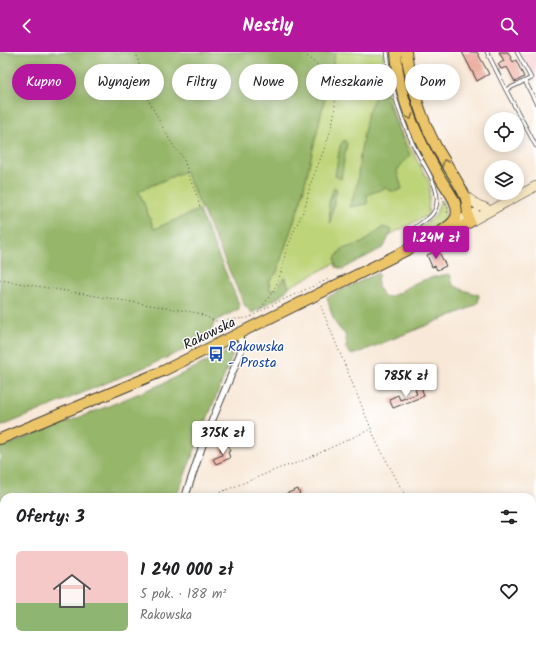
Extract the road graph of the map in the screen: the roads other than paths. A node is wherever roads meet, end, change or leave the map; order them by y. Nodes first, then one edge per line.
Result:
1 (387, 52) edge
2 (396, 52) edge
3 (406, 52) edge
4 (486, 52) edge
5 (517, 52) edge
6 (536, 76) edge
7 (531, 78) junction
8 (526, 81) junction
9 (506, 90) junction
10 (536, 103) edge
11 (536, 146) edge
12 (536, 186) edge
13 (524, 192) edge
14 (465, 196) junction
15 (502, 200) edge
16 (510, 200) edge
17 (455, 203) junction
18 (486, 208) junction
19 (469, 219) junction
20 (452, 224) junction
21 (425, 241) junction
22 (415, 247) junction
23 (238, 335) junction
24 (0, 439) edge
25 (186, 493) edge

1 - 22 lane
2 -> 17 main road
14 -> 3 main road
4 - 9 lane
5 - 7 lane
6 - 7 lane
7 - 8 lane
8 - 9 lane
8 - 10 lane
9 - 11 lane
12 - 13 main road, Rakowska
14 - 18 main road
14 - 19 main road
15 - 18 main road, Rakowska
16 - 19 main road, Rakowska
17 - 19 main road
17 - 20 main road
18 - 19 main road, Rakowska
19 - 20 main road, Rakowska
19 - 21 main road, Rakowska
20 - 21 main road, Rakowska
21 - 22 main road, Rakowska
22 - 23 main road, Rakowska
23 - 24 main road, Rakowska
23 - 25 street

